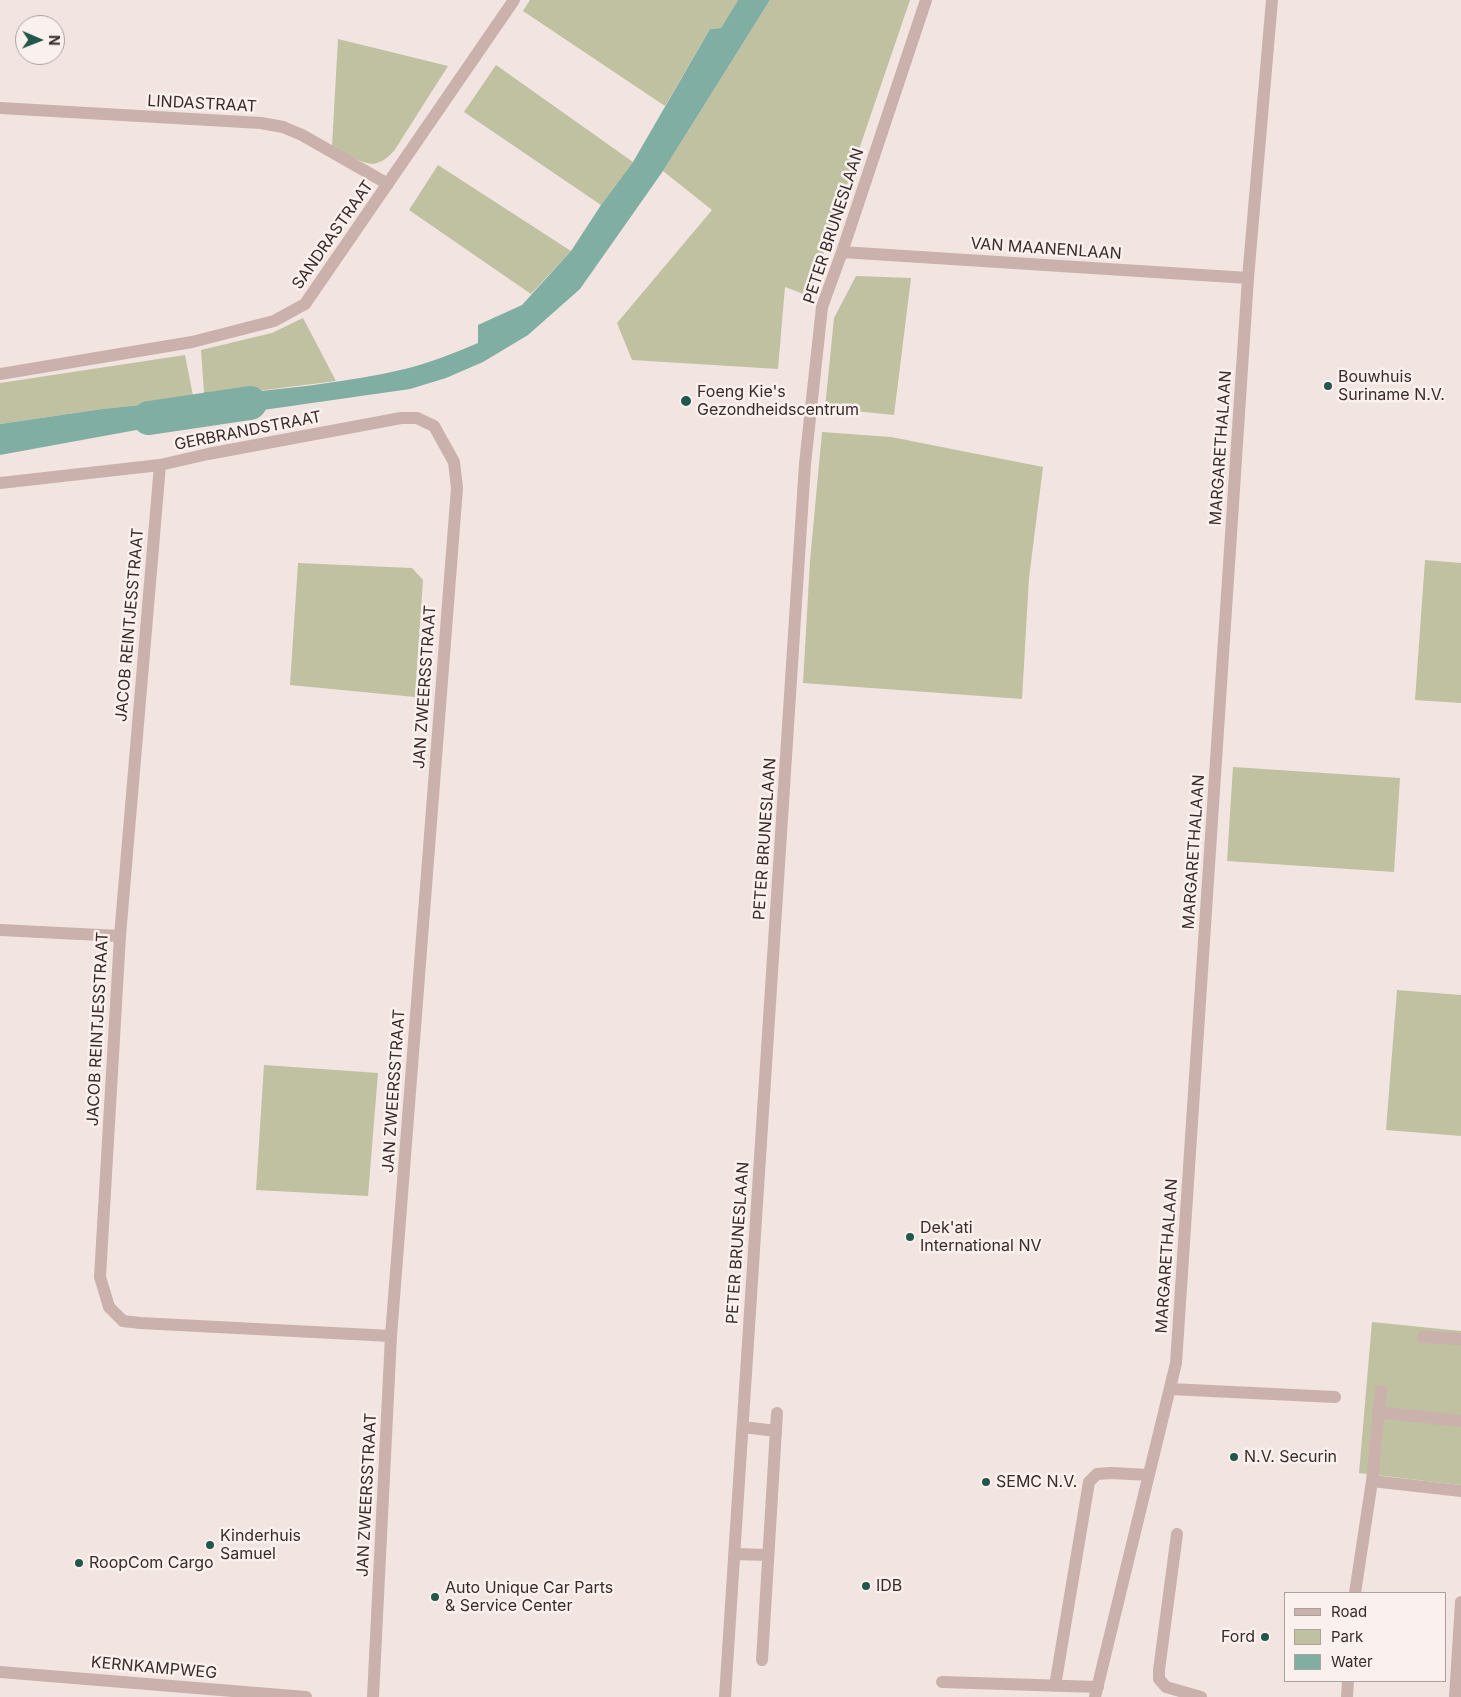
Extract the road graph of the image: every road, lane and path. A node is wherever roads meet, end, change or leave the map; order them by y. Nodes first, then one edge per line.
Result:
1 (514, 0) edge
2 (926, 0) edge
3 (1272, 0) edge
4 (0, 108) edge
5 (388, 184) junction
6 (842, 252) junction
7 (1248, 278) junction
8 (0, 374) edge
9 (160, 465) junction
10 (0, 483) edge
11 (457, 488) joint
12 (0, 930) edge
13 (120, 936) junction
14 (391, 1336) junction
15 (1422, 1337) dead end
16 (1461, 1339) edge
17 (1170, 1390) junction
18 (1381, 1391) dead end
19 (1335, 1396) dead end
20 (1378, 1412) junction
21 (777, 1413) dead end
22 (1461, 1421) edge
23 (743, 1427) junction
24 (776, 1430) junction
25 (1149, 1476) junction
26 (1372, 1482) junction
27 (1461, 1491) edge
28 (1177, 1534) dead end
29 (734, 1554) junction
30 (768, 1555) junction
31 (1355, 1592) edge
32 (1461, 1602) edge
33 (762, 1660) dead end
34 (1451, 1671) edge
35 (0, 1672) edge
36 (942, 1682) dead end
37 (1348, 1682) edge
38 (1055, 1686) junction
39 (1097, 1692) edge
40 (306, 1697) edge
41 (373, 1697) edge
42 (725, 1697) edge
43 (1201, 1697) edge
44 (1347, 1697) edge
45 (1455, 1697) edge

1 - 5 street, SANDRASTRAAT
2 - 6 street, PETER BRUNESLAAN
3 - 7 street, MARGARETHALAAN
4 - 5 street, LINDASTRAAT
5 - 8 street, SANDRASTRAAT
6 - 7 street, VAN MAANENLAAN
6 - 23 street, PETER BRUNESLAAN
7 - 17 street, MARGARETHALAAN
9 - 10 street, GERBRANDSTRAAT
9 - 11 street, GERBRANDSTRAAT
9 - 13 street, JACOB REINTJESSTRAAT
11 - 14 street, JAN ZWEERSSTRAAT
12 - 13 street
13 - 14 street, JACOB REINTJESSTRAAT
14 - 41 street, JAN ZWEERSSTRAAT
15 - 16 street
17 - 19 street
17 - 25 street, MARGARETHALAAN
18 - 20 street
20 - 22 street
20 - 26 street
21 - 24 street
23 - 24 street
23 - 29 street, PETER BRUNESLAAN
24 - 30 street
25 - 38 street
25 - 39 street, MARGARETHALAAN
26 - 27 street
26 - 31 street
28 - 43 street
29 - 30 street
29 - 42 street, PETER BRUNESLAAN
30 - 33 street
32 - 34 street
34 - 45 street
35 - 40 street, KERNKAMPWEG
36 - 38 street
37 - 44 street
38 - 39 street

